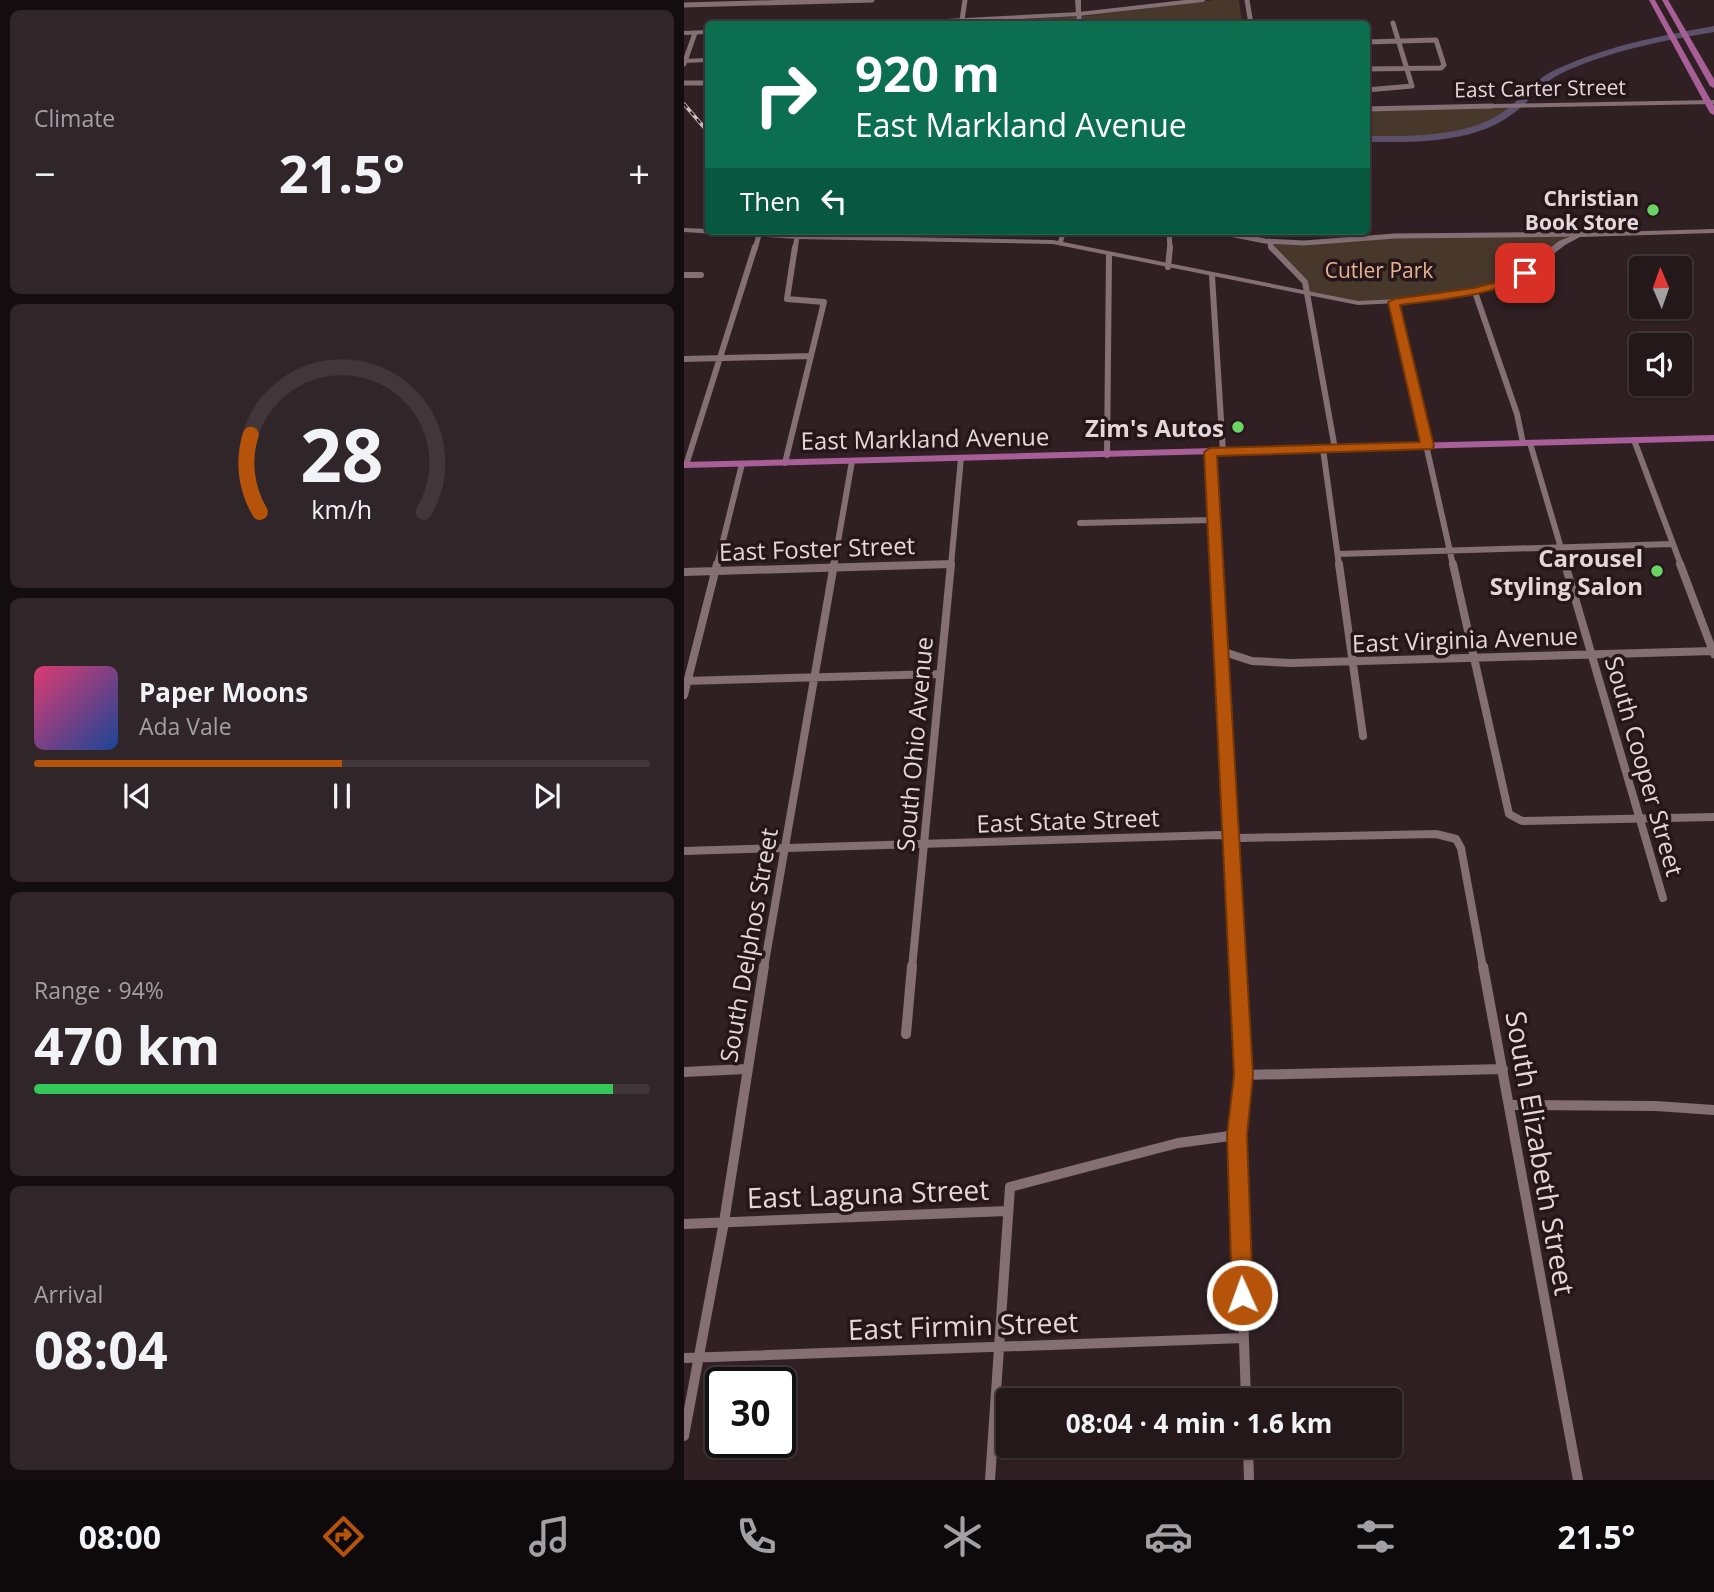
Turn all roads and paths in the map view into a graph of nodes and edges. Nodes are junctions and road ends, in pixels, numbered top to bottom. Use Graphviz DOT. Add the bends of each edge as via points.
graph roads {
  1 [pos="872,0"];
  2 [pos="965,0"];
  3 [pos="1078,0"];
  4 [pos="1203,0"];
  5 [pos="1247,0"];
  6 [pos="1652,0"];
  7 [pos="1665,0"];
  8 [pos="684,5"];
  9 [pos="1079,14"];
  10 [pos="962,20"];
  11 [pos="944,21"];
  12 [pos="1078,21"];
  13 [pos="1250,21"];
  14 [pos="1393,23"];
  15 [pos="705,32"];
  16 [pos="684,33"];
  17 [pos="695,33"];
  18 [pos="1370,41"];
  19 [pos="1400,41"];
  20 [pos="705,60"];
  21 [pos="684,62"];
  22 [pos="1408,68"];
  23 [pos="1370,69"];
  24 [pos="684,83"];
  25 [pos="705,83"];
  26 [pos="1714,86"];
  27 [pos="1370,90"];
  28 [pos="1711,102"];
  29 [pos="1492,106"];
  30 [pos="1370,108"];
  31 [pos="1714,113"];
  32 [pos="684,230"];
  33 [pos="705,231"];
  34 [pos="1714,231"];
  35 [pos="1586,234"];
  36 [pos="759,235"];
  37 [pos="880,235"];
  38 [pos="1063,235"];
  39 [pos="1169,235"];
  40 [pos="1234,235"];
  41 [pos="797,237"];
  42 [pos="1269,241"];
  43 [pos="1060,243"];
  44 [pos="1109,256"];
  45 [pos="1168,267"];
  46 [pos="684,275"];
  47 [pos="700,275"];
  48 [pos="1212,276"];
  49 [pos="1475,292"];
  50 [pos="1308,295"];
  51 [pos="1394,302"];
  52 [pos="811,356"];
  53 [pos="719,358"];
  54 [pos="684,359"];
  55 [pos="1714,439"];
  56 [pos="1634,440"];
  57 [pos="1526,443"];
  58 [pos="1428,446"];
  59 [pos="1329,449"];
  60 [pos="1210,452"];
  61 [pos="1223,452"];
  62 [pos="1107,455"];
  63 [pos="961,458"];
  64 [pos="852,461"];
  65 [pos="785,463"];
  66 [pos="742,464"];
  67 [pos="685,465"];
  68 [pos="1213,520"];
  69 [pos="1080,523"];
  70 [pos="1672,544"];
  71 [pos="1560,547"];
  72 [pos="1449,551"];
  73 [pos="1338,554"];
  74 [pos="951,564"];
  75 [pos="834,567"];
  76 [pos="716,570"];
  77 [pos="684,572"];
  78 [pos="1221,651"];
  79 [pos="1713,652"];
  80 [pos="1592,654"];
  81 [pos="1473,658"];
  82 [pos="1353,662"];
  83 [pos="940,674"];
  84 [pos="814,678"];
  85 [pos="686,681"];
  86 [pos="684,695"];
  87 [pos="1363,736"];
  88 [pos="1714,817"];
  89 [pos="1641,819"];
  90 [pos="1231,836"];
  91 [pos="1453,838"];
  92 [pos="924,843"];
  93 [pos="784,847"];
  94 [pos="684,851"];
  95 [pos="1663,898"];
  96 [pos="906,1034"];
  97 [pos="746,1069"];
  98 [pos="1503,1069"];
  99 [pos="684,1072"];
  100 [pos="1243,1075"];
  101 [pos="1510,1105"];
  102 [pos="1714,1110"];
  103 [pos="1237,1135"];
  104 [pos="1007,1211"];
  105 [pos="724,1222"];
  106 [pos="684,1224"];
  107 [pos="1244,1338"];
  108 [pos="1000,1346"];
  109 [pos="684,1358"];
  110 [pos="700,1358"];
  111 [pos="1246,1388"];
  112 [pos="684,1436"];
  113 [pos="1248,1458"];
  114 [pos="990,1480"];
  115 [pos="1249,1480"];
  116 [pos="1578,1480"];
  1 -- 8 [label="street"];
  2 -- 10 [label="street"];
  3 -- 9 [label="street"];
  4 -- 9 [label="main road"];
  5 -- 13 [label="street"];
  6 -- 28 [label="main road"];
  7 -- 26 [label="main road"];
  9 -- 10 [label="main road"];
  9 -- 12 [label="street"];
  10 -- 11 [label="main road"];
  14 -- 19 [label="street"];
  15 -- 17 [label="main road"];
  16 -- 17 [label="main road"];
  17 -- 21 [label="street"];
  18 -- 19 [label="street"];
  19 -- 22 [label="street"];
  19 -- 22 [label="street" via="1436,40 1444,61 1441,68"];
  20 -- 21 [label="street"];
  22 -- 23 [label="street"];
  22 -- 27 [label="street" via="1410,88"];
  24 -- 25 [label="street"];
  28 -- 29 [label="street, East Carter Street"];
  28 -- 31 [label="main road"];
  29 -- 30 [label="street, East Carter Street"];
  32 -- 33 [label="street"];
  34 -- 35 [label="street"];
  35 -- 42 [label="street"];
  35 -- 49 [label="street" via="1567,240 1516,279"];
  36 -- 41 [label="street"];
  36 -- 53 [label="street"];
  37 -- 41 [label="street"];
  37 -- 43 [label="street"];
  38 -- 43 [label="street"];
  39 -- 45 [label="street"];
  40 -- 42 [label="street"];
  41 -- 52 [label="street" via="787,299 823,300"];
  42 -- 50 [label="street" via="1271,249 1305,282"];
  43 -- 44 [label="street"];
  44 -- 45 [label="street"];
  44 -- 62 [label="street"];
  45 -- 48 [label="street"];
  46 -- 47 [label="street"];
  48 -- 50 [label="street"];
  48 -- 61 [label="street"];
  49 -- 51 [label="street"];
  49 -- 57 [label="street, South Cooper Street"];
  50 -- 51 [label="street"];
  50 -- 59 [label="street"];
  51 -- 58 [label="street"];
  52 -- 53 [label="street"];
  52 -- 65 [label="street"];
  53 -- 54 [label="street"];
  53 -- 67 [label="street"];
  55 -- 56 [label="main road, East Markland Avenue"];
  56 -- 57 [label="main road, East Markland Avenue"];
  56 -- 70 [label="street"];
  57 -- 58 [label="main road, East Markland Avenue"];
  57 -- 71 [label="street, South Cooper Street"];
  58 -- 59 [label="main road, East Markland Avenue"];
  58 -- 72 [label="street"];
  59 -- 61 [label="main road, East Markland Avenue"];
  59 -- 73 [label="street"];
  60 -- 61 [label="main road, East Markland Avenue"];
  60 -- 62 [label="main road, East Markland Avenue"];
  60 -- 68 [label="street"];
  62 -- 63 [label="main road, East Markland Avenue"];
  63 -- 64 [label="main road, East Markland Avenue"];
  63 -- 74 [label="street, South Ohio Avenue"];
  64 -- 65 [label="main road, East Markland Avenue"];
  64 -- 75 [label="street, South Delphos Street"];
  65 -- 66 [label="main road, East Markland Avenue"];
  66 -- 67 [label="main road, East Markland Avenue"];
  66 -- 76 [label="street"];
  68 -- 69 [label="street"];
  68 -- 78 [label="street"];
  70 -- 71 [label="street"];
  70 -- 79 [label="street"];
  71 -- 72 [label="street"];
  71 -- 80 [label="street, South Cooper Street"];
  72 -- 73 [label="street"];
  72 -- 81 [label="street"];
  73 -- 82 [label="street"];
  74 -- 75 [label="street, East Foster Street"];
  74 -- 83 [label="street, South Ohio Avenue"];
  75 -- 76 [label="street, East Foster Street"];
  75 -- 84 [label="street, South Delphos Street"];
  76 -- 77 [label="street, East Foster Street"];
  76 -- 85 [label="street"];
  78 -- 82 [label="street, East Virginia Avenue" via="1268,663"];
  78 -- 90 [label="street"];
  79 -- 80 [label="street, East Virginia Avenue"];
  80 -- 81 [label="street, East Virginia Avenue"];
  80 -- 89 [label="street, South Cooper Street"];
  81 -- 82 [label="street, East Virginia Avenue"];
  81 -- 89 [label="street" via="1506,810 1514,818"];
  82 -- 87 [label="street"];
  83 -- 84 [label="street"];
  83 -- 92 [label="street, South Ohio Avenue"];
  84 -- 85 [label="street"];
  84 -- 93 [label="street, South Delphos Street"];
  85 -- 86 [label="street"];
  88 -- 89 [label="street"];
  89 -- 95 [label="street, South Cooper Street"];
  90 -- 91 [label="street, East State Street" via="1436,834"];
  90 -- 92 [label="street, East State Street"];
  90 -- 100 [label="street"];
  91 -- 98 [label="street, South Elizabeth Street" via="1461,848"];
  92 -- 93 [label="street, East State Street"];
  92 -- 96 [label="street, South Ohio Avenue"];
  93 -- 94 [label="street, East State Street"];
  93 -- 97 [label="street, South Delphos Street"];
  97 -- 99 [label="street"];
  97 -- 105 [label="street, South Delphos Street"];
  98 -- 100 [label="street"];
  98 -- 101 [label="street, South Elizabeth Street"];
  100 -- 103 [label="street"];
  101 -- 102 [label="street"];
  101 -- 116 [label="street, South Elizabeth Street"];
  103 -- 104 [label="street, East Laguna Street" via="1186,1141 1024,1182 1010,1187"];
  103 -- 107 [label="street"];
  104 -- 105 [label="street, East Laguna Street"];
  104 -- 108 [label="street"];
  105 -- 106 [label="street, East Laguna Street"];
  105 -- 110 [label="street, South Delphos Street"];
  107 -- 108 [label="street, East Firmin Street"];
  107 -- 111 [label="street"];
  108 -- 110 [label="street, East Firmin Street"];
  108 -- 114 [label="street"];
  109 -- 110 [label="street, East Firmin Street"];
  110 -- 112 [label="street, South Delphos Street"];
  113 -- 115 [label="street"];
}
